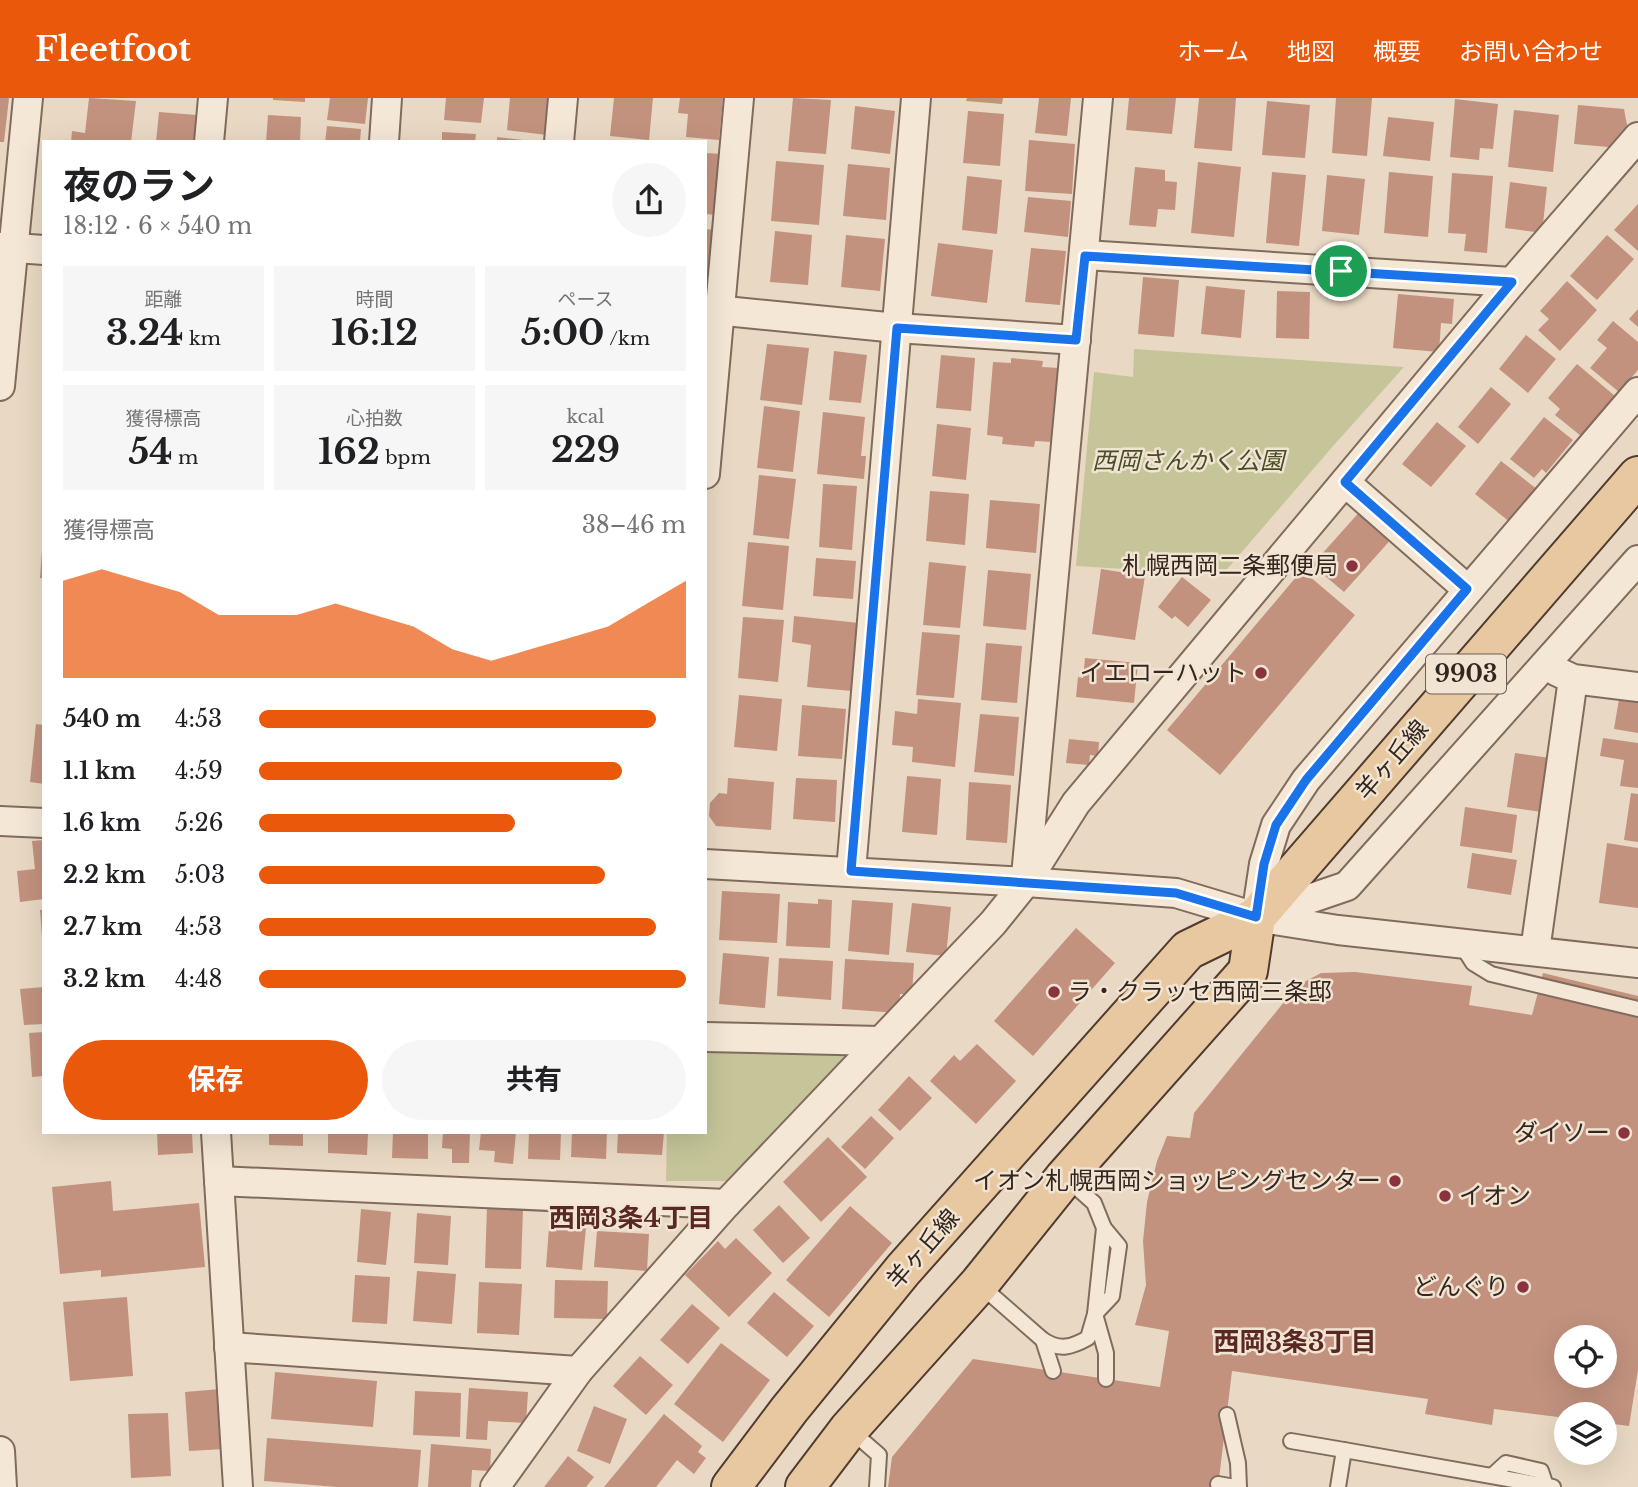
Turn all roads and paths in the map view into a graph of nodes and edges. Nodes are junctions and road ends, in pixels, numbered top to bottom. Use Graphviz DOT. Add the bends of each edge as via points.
graph roads {
  1 [pos="28,98"];
  2 [pos="213,98"];
  3 [pos="387,98"];
  4 [pos="563,98"];
  5 [pos="739,98"];
  6 [pos="916,98"];
  7 [pos="1098,98"];
  8 [pos="1638,137"];
  9 [pos="209,140"];
  10 [pos="384,140"];
  11 [pos="559,140"];
  12 [pos="7,248"];
  13 [pos="42,250"];
  14 [pos="1085,256"];
  15 [pos="1512,282"];
  16 [pos="713,309"];
  17 [pos="897,328"];
  18 [pos="1076,340"];
  19 [pos="0,386"];
  20 [pos="1638,392"];
  21 [pos="707,433"];
  22 [pos="1638,476"];
  23 [pos="1345,482"];
  24 [pos="1638,560"];
  25 [pos="1467,589"];
  26 [pos="1545,665"];
  27 [pos="1573,679"];
  28 [pos="1638,687"];
  29 [pos="0,821"];
  30 [pos="42,823"];
  31 [pos="707,864"];
  32 [pos="851,871"];
  33 [pos="1026,882"];
  34 [pos="1256,917"];
  35 [pos="1460,942"];
  36 [pos="1535,951"];
  37 [pos="1638,963"];
  38 [pos="1638,1009"];
  39 [pos="707,1037"];
  40 [pos="880,1041"];
  41 [pos="216,1134"];
  42 [pos="1065,1177"];
  43 [pos="219,1181"];
  44 [pos="726,1205"];
  45 [pos="979,1284"];
  46 [pos="1095,1314"];
  47 [pos="1043,1340"];
  48 [pos="229,1347"];
  49 [pos="578,1371"];
  50 [pos="1053,1371"];
  51 [pos="1106,1379"];
  52 [pos="1227,1415"];
  53 [pos="849,1429"];
  54 [pos="1291,1441"];
  55 [pos="1344,1450"];
  56 [pos="0,1451"];
  57 [pos="1218,1484"];
  58 [pos="877,1486"];
  59 [pos="1550,1486"];
  60 [pos="2,1487"];
  61 [pos="238,1487"];
  62 [pos="495,1487"];
  63 [pos="731,1487"];
  64 [pos="805,1487"];
  65 [pos="1237,1487"];
  66 [pos="1338,1487"];
  1 -- 12 [label="street"];
  2 -- 9 [label="street"];
  3 -- 10 [label="street"];
  4 -- 11 [label="street"];
  5 -- 16 [label="street"];
  6 -- 17 [label="street"];
  7 -- 14 [label="street"];
  8 -- 15 [label="street"];
  12 -- 13 [label="street"];
  12 -- 19 [label="street"];
  14 -- 15 [label="street"];
  14 -- 18 [label="street"];
  15 -- 23 [label="street"];
  16 -- 17 [label="street"];
  16 -- 21 [label="street"];
  17 -- 18 [label="street"];
  17 -- 32 [label="street"];
  18 -- 33 [label="street"];
  20 -- 25 [label="street"];
  22 -- 34 [label="main road, 羊ヶ丘線 / 9903"];
  23 -- 25 [label="street"];
  23 -- 33 [label="street" via="1076,803"];
  24 -- 26 [label="street"];
  25 -- 34 [label="street" via="1306,780 1276,825"];
  26 -- 27 [label="street"];
  26 -- 34 [label="street" via="1347,886"];
  27 -- 28 [label="street"];
  27 -- 36 [label="street"];
  29 -- 30 [label="street"];
  31 -- 32 [label="street"];
  32 -- 33 [label="street"];
  33 -- 34 [label="street" via="1176,893"];
  33 -- 40 [label="street"];
  34 -- 35 [label="street"];
  34 -- 42 [label="main road" via="1248,971"];
  34 -- 63 [label="main road, 羊ヶ丘線 / 9903" via="1188,950 903,1270"];
  35 -- 36 [label="street"];
  35 -- 38 [label="lane" via="1473,963 1491,974"];
  36 -- 37 [label="street"];
  39 -- 40 [label="street"];
  40 -- 44 [label="street"];
  41 -- 43 [label="street"];
  42 -- 45 [label="main road"];
  42 -- 46 [label="lane" via="1094,1203 1104,1228"];
  43 -- 44 [label="street"];
  43 -- 48 [label="street"];
  44 -- 49 [label="street"];
  45 -- 47 [label="lane"];
  45 -- 53 [label="main road"];
  46 -- 47 [label="lane" via="1088,1338 1071,1348 1053,1347"];
  46 -- 51 [label="lane" via="1106,1353"];
  47 -- 50 [label="lane"];
  48 -- 49 [label="street"];
  48 -- 61 [label="street"];
  49 -- 62 [label="street"];
  52 -- 65 [label="lane" via="1238,1464"];
  53 -- 58 [label="lane" via="879,1455"];
  53 -- 64 [label="main road"];
  54 -- 55 [label="lane"];
  55 -- 59 [label="lane"];
  55 -- 66 [label="lane"];
  56 -- 60 [label="street"];
  57 -- 65 [label="lane"];
}
